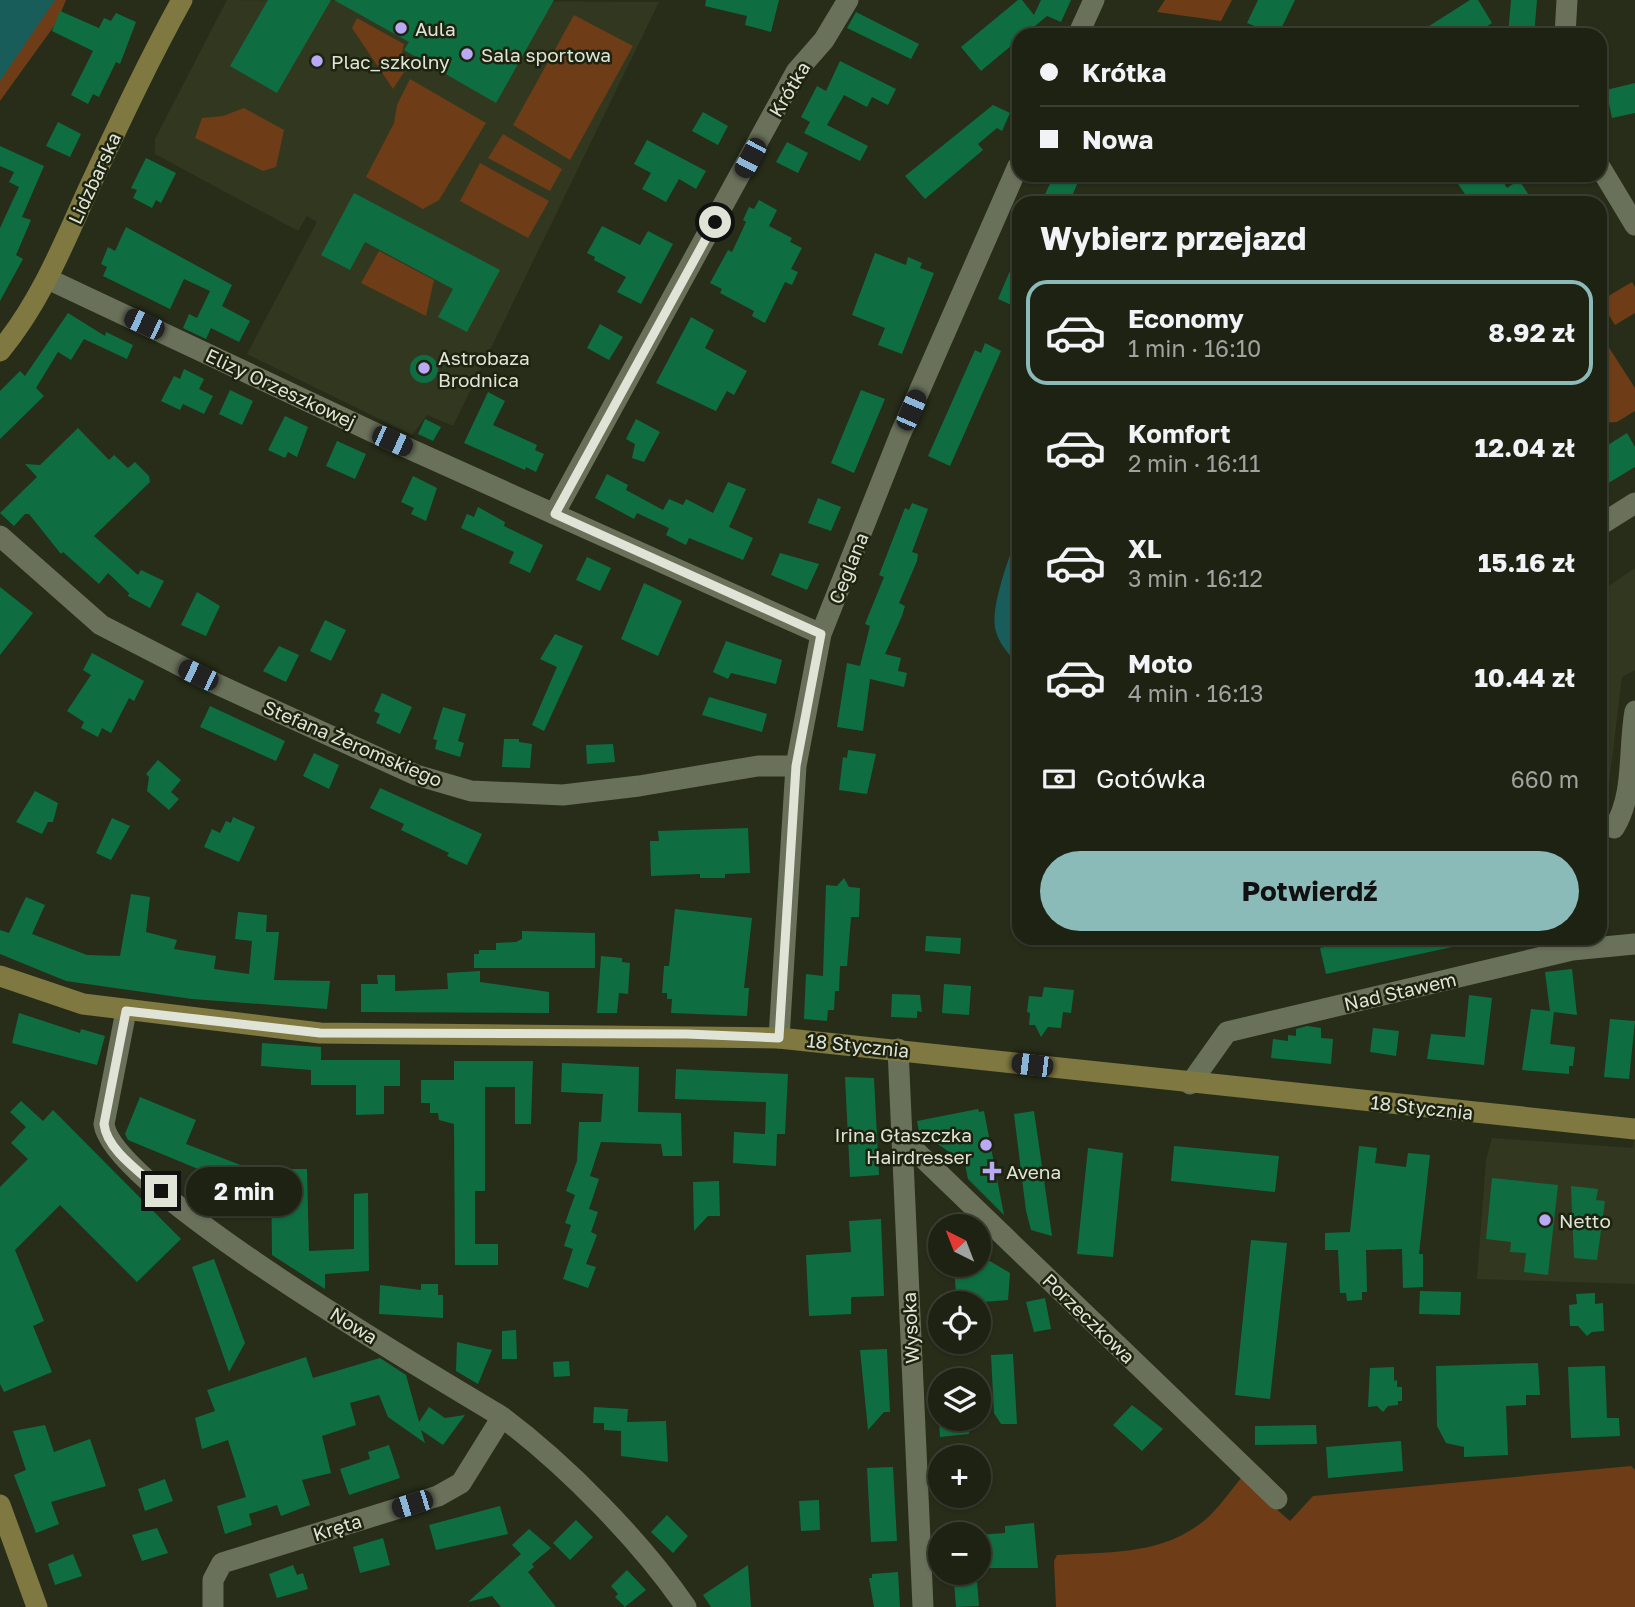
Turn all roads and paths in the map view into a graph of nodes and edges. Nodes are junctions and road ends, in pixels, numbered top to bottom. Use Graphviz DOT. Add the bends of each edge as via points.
graph roads {
  1 [pos="181,0"];
  2 [pos="848,0"];
  3 [pos="1094,0"];
  4 [pos="1567,0"];
  5 [pos="1081,28"];
  6 [pos="1565,28"];
  7 [pos="1607,179"];
  8 [pos="1012,180"];
  9 [pos="1635,225"];
  10 [pos="48,279"];
  11 [pos="0,351"];
  12 [pos="1635,503"];
  13 [pos="555,514"];
  14 [pos="1607,521"];
  15 [pos="0,536"];
  16 [pos="821,634"];
  17 [pos="1635,711"];
  18 [pos="796,766"];
  19 [pos="1614,828"];
  20 [pos="1635,944"];
  21 [pos="0,976"];
  22 [pos="126,1011"];
  23 [pos="779,1038"];
  24 [pos="898,1049"];
  25 [pos="1190,1084"];
  26 [pos="1635,1129"];
  27 [pos="901,1137"];
  28 [pos="502,1417"];
  29 [pos="1277,1499"];
  30 [pos="0,1505"];
  31 [pos="37,1607"];
  32 [pos="213,1607"];
  33 [pos="686,1607"];
  34 [pos="923,1607"];
  1 -- 10 [label="street, Lidzbarska"];
  2 -- 13 [label="street, Krótka" via="824,40 796,72"];
  3 -- 5 [label="street"];
  4 -- 6 [label="street"];
  7 -- 9 [label="street"];
  8 -- 16 [label="street, Ceglana" via="900,435"];
  10 -- 11 [label="street, Lidzbarska" via="19,329"];
  10 -- 13 [label="street, Elizy Orzeszkowej"];
  12 -- 14 [label="street"];
  13 -- 16 [label="street, Elizy Orzeszkowej"];
  15 -- 18 [label="street, Stefana Żeromskiego" via="101,625 208,680 416,775 460,788 563,795 758,766"];
  16 -- 18 [label="street, Ceglana"];
  17 -- 19 [label="street" via="1630,795 1625,816"];
  18 -- 23 [label="street, Ceglana"];
  20 -- 25 [label="street, Nad Stawem" via="1572,950 1227,1032"];
  21 -- 22 [label="street, 18 Stycznia" via="83,1004"];
  22 -- 23 [label="street, 18 Stycznia" via="320,1033"];
  22 -- 28 [label="street, Nowa" via="104,1124 118,1150 180,1209 255,1263"];
  23 -- 24 [label="street, 18 Stycznia"];
  24 -- 25 [label="street, 18 Stycznia"];
  24 -- 27 [label="street, Wysoka"];
  25 -- 26 [label="street, 18 Stycznia"];
  27 -- 29 [label="street, Porzeczkowa"];
  27 -- 34 [label="street, Wysoka"];
  28 -- 32 [label="street, Kręta" via="461,1483 438,1496 222,1563 213,1580"];
  28 -- 33 [label="street, Nowa" via="540,1446 630,1539"];
  30 -- 31 [label="street"];
}
